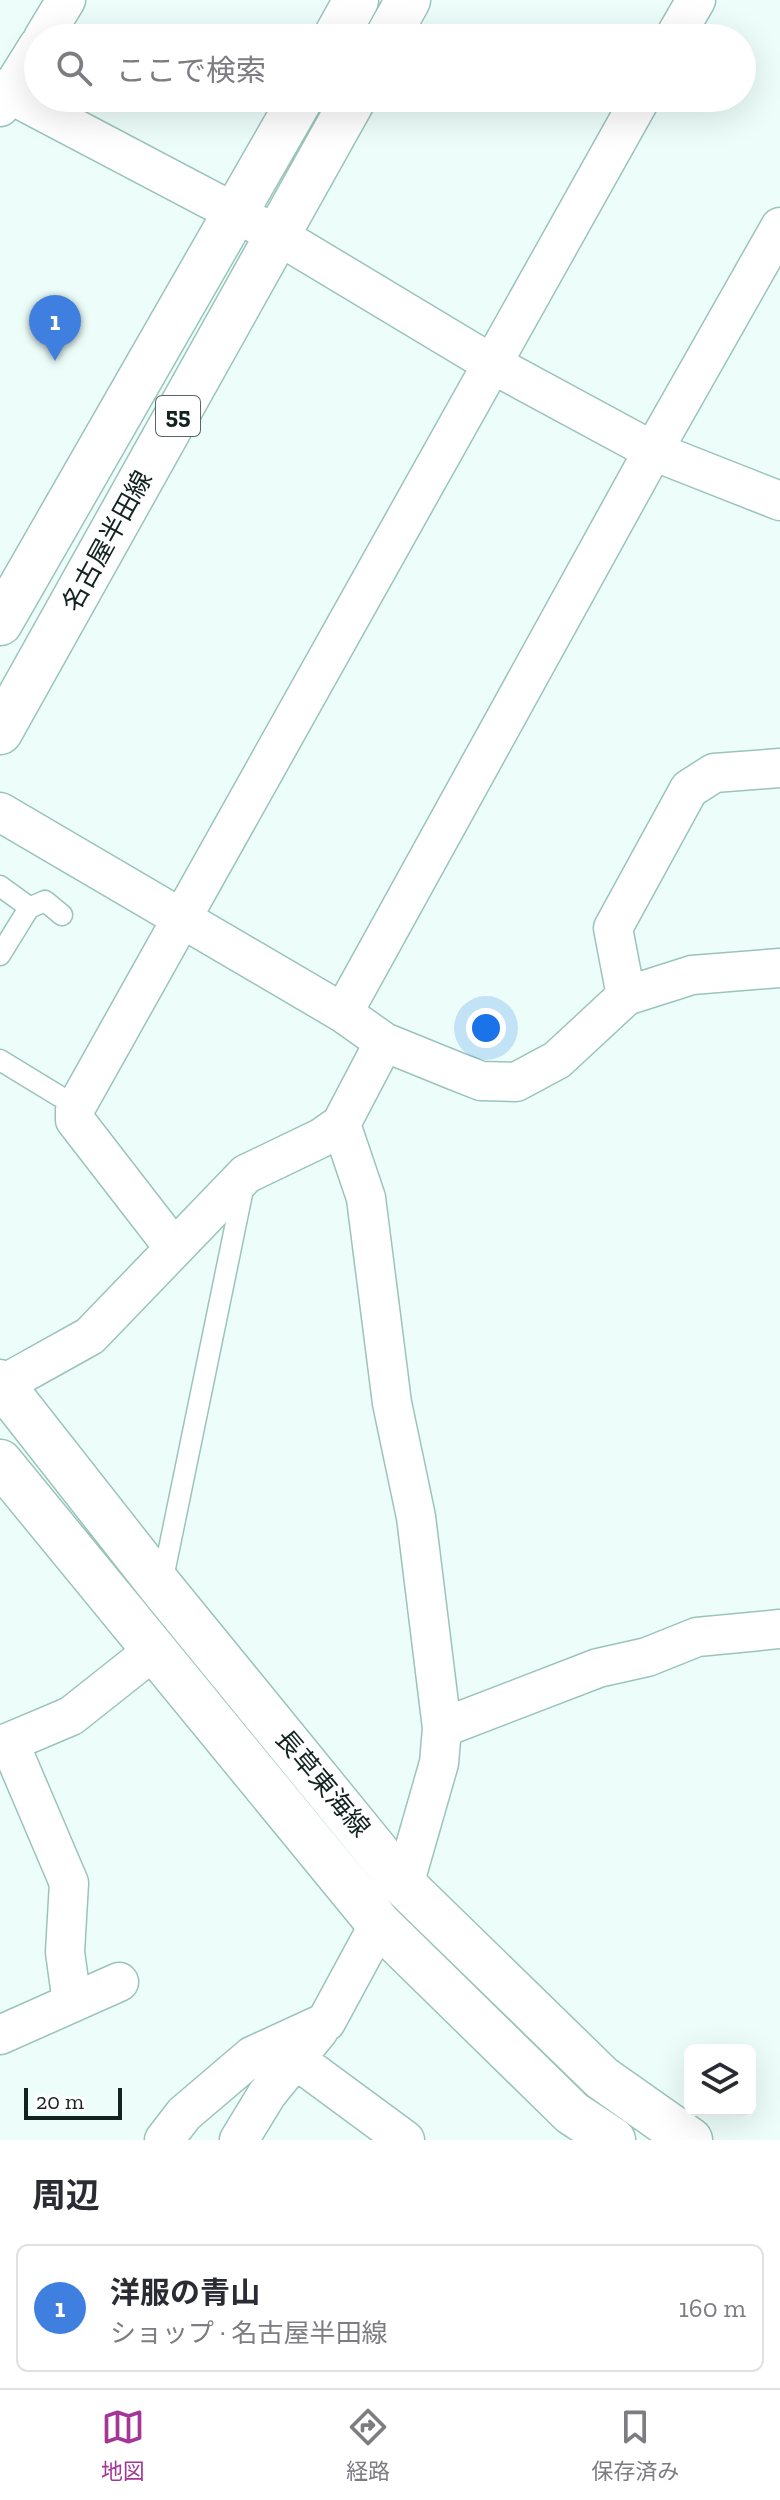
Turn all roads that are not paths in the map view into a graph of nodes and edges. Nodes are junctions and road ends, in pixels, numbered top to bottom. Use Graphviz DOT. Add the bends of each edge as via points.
graph roads {
  1 [pos="66,0"];
  2 [pos="356,0"];
  3 [pos="408,0"];
  4 [pos="696,0"];
  5 [pos="51,24"];
  6 [pos="343,24"];
  7 [pos="395,24"];
  8 [pos="682,24"];
  9 [pos="24,66"];
  10 [pos="3,96"];
  11 [pos="24,107"];
  12 [pos="34,112"];
  13 [pos="293,112"];
  14 [pos="346,112"];
  15 [pos="633,112"];
  16 [pos="236,215"];
  17 [pos="780,227"];
  18 [pos="279,236"];
  19 [pos="492,364"];
  20 [pos="653,451"];
  21 [pos="780,501"];
  22 [pos="0,623"];
  23 [pos="0,732"];
  24 [pos="780,768"];
  25 [pos="0,812"];
  26 [pos="0,886"];
  27 [pos="29,907"];
  28 [pos="62,915"];
  29 [pos="181,919"];
  30 [pos="0,955"];
  31 [pos="780,968"];
  32 [pos="626,996"];
  33 [pos="343,1013"];
  34 [pos="384,1042"];
  35 [pos="0,1060"];
  36 [pos="59,1096"];
  37 [pos="341,1124"];
  38 [pos="246,1174"];
  39 [pos="174,1248"];
  40 [pos="1,1384"];
  41 [pos="0,1462"];
  42 [pos="161,1587"];
  43 [pos="780,1629"];
  44 [pos="153,1651"];
  45 [pos="442,1728"];
  46 [pos="5,1744"];
  47 [pos="404,1885"];
  48 [pos="379,1924"];
  49 [pos="119,1982"];
  50 [pos="72,2003"];
  51 [pos="326,2022"];
  52 [pos="0,2035"];
  53 [pos="295,2059"];
  54 [pos="402,2139"];
  55 [pos="164,2140"];
  56 [pos="239,2140"];
  57 [pos="613,2140"];
  58 [pos="690,2140"];
  1 -- 5 [label="street"];
  2 -- 6 [label="main road"];
  3 -- 7 [label="main road"];
  4 -- 8 [label="street"];
  9 -- 10 [label="street"];
  10 -- 11 [label="street"];
  12 -- 16 [label="street"];
  13 -- 16 [label="main road, 名古屋半田線 / 55"];
  14 -- 18 [label="main road, 名古屋半田線 / 55"];
  15 -- 19 [label="street"];
  16 -- 18 [label="street"];
  16 -- 22 [label="main road, 名古屋半田線 / 55"];
  17 -- 20 [label="street"];
  18 -- 19 [label="street"];
  18 -- 23 [label="main road, 名古屋半田線 / 55"];
  19 -- 20 [label="street"];
  19 -- 29 [label="street"];
  20 -- 21 [label="street"];
  20 -- 33 [label="street"];
  24 -- 32 [label="street" via="714,773 689,789 613,928"];
  25 -- 29 [label="street"];
  26 -- 27 [label="lane"];
  28 -- 30 [label="lane" via="45,901 29,908"];
  29 -- 33 [label="street"];
  29 -- 39 [label="street" via="75,1109 75,1120"];
  31 -- 32 [label="street" via="692,975"];
  32 -- 34 [label="street" via="557,1060 516,1082 481,1081"];
  33 -- 34 [label="street"];
  34 -- 37 [label="street"];
  35 -- 36 [label="lane"];
  37 -- 38 [label="street"];
  37 -- 45 [label="street" via="366,1198 392,1403 416,1517"];
  38 -- 39 [label="street"];
  38 -- 42 [label="lane"];
  39 -- 40 [label="street" via="90,1336"];
  40 -- 42 [label="main road, 長草東海線"];
  41 -- 44 [label="main road, 長草東海線"];
  42 -- 47 [label="main road, 長草東海線"];
  43 -- 45 [label="street" via="697,1637 647,1657 598,1668"];
  44 -- 46 [label="street" via="71,1716"];
  44 -- 48 [label="main road, 長草東海線"];
  45 -- 47 [label="street" via="439,1763"];
  46 -- 50 [label="street" via="69,1883 65,1952"];
  47 -- 58 [label="main road, 長草東海線" via="602,2078"];
  48 -- 51 [label="street"];
  48 -- 57 [label="main road, 長草東海線" via="572,2113"];
  49 -- 50 [label="street"];
  50 -- 52 [label="street"];
  51 -- 53 [label="street"];
  51 -- 55 [label="street" via="252,2056 184,2114"];
  53 -- 54 [label="street"];
  53 -- 56 [label="street"];
}
